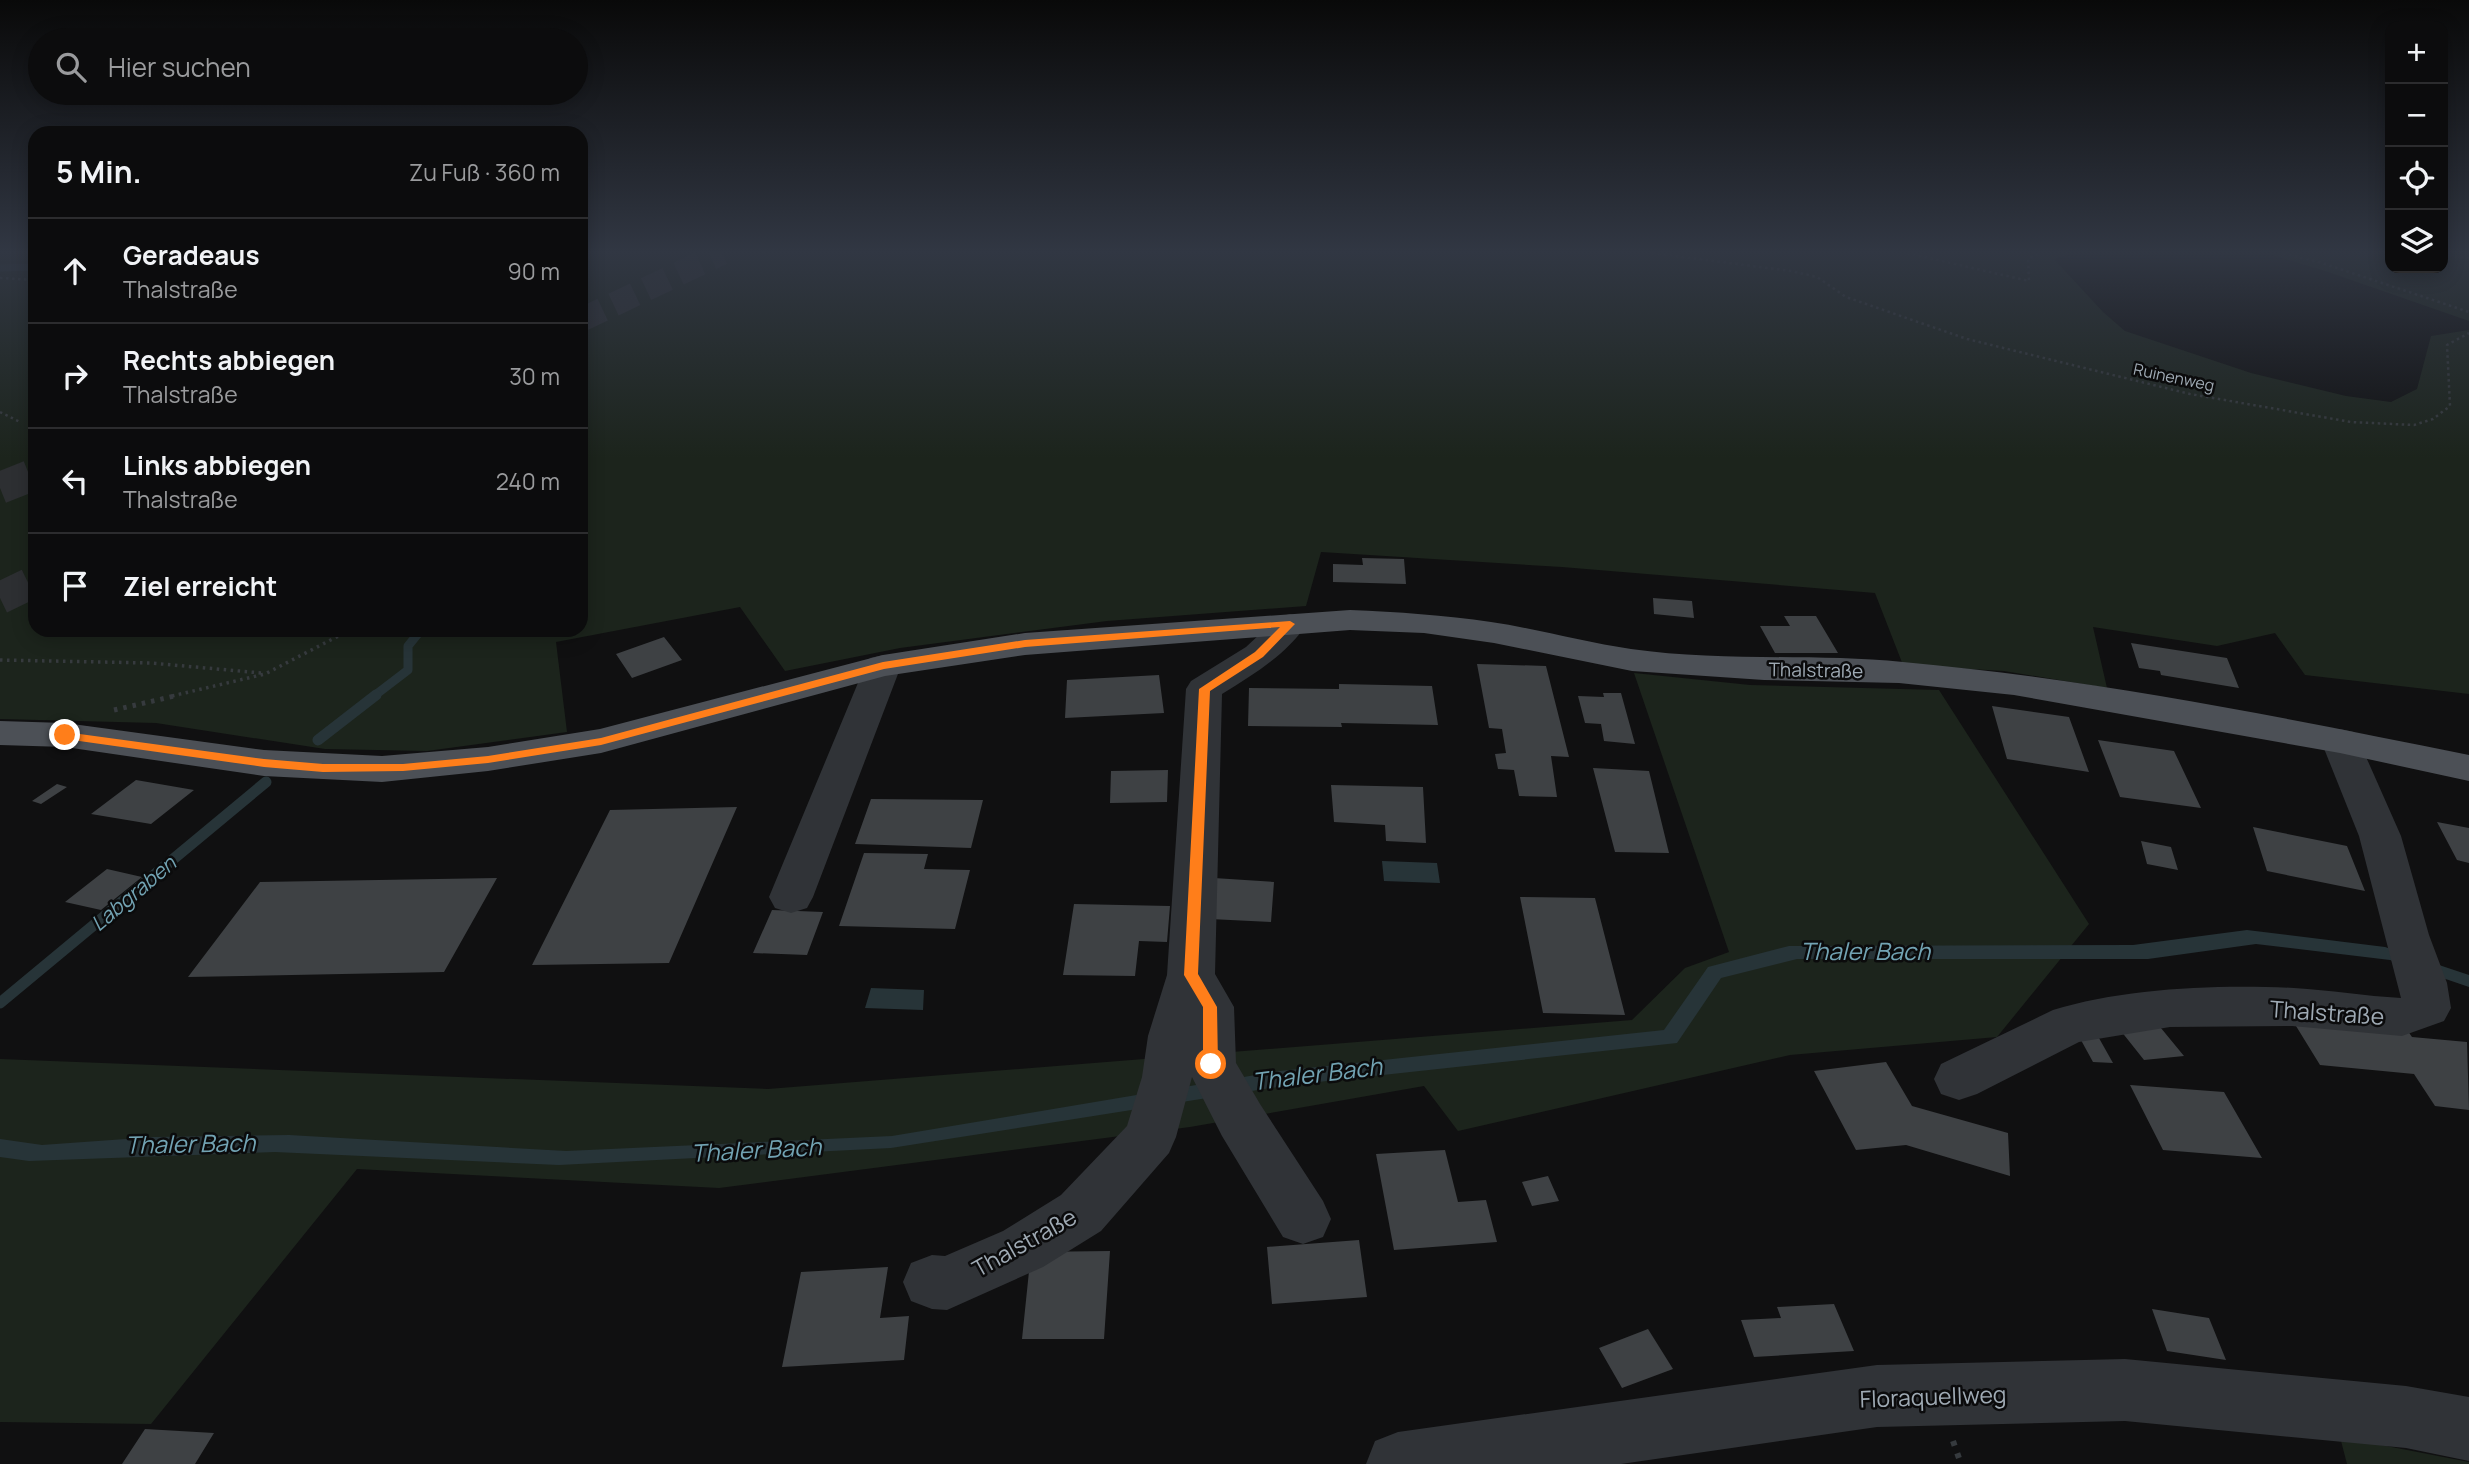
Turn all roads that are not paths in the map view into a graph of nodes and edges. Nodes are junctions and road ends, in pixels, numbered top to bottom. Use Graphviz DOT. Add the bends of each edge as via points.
graph roads {
  1 [pos="1290,624"];
  2 [pos="883,666"];
  3 [pos="0,733"];
  4 [pos="2340,741"];
  5 [pos="2469,768"];
  6 [pos="791,897"];
  7 [pos="1183,1067"];
  8 [pos="1959,1079"];
  9 [pos="1303,1219"];
  10 [pos="932,1282"];
  11 [pos="2469,1429"];
  12 [pos="1398,1464"];
  1 -- 2 [label="main road, Thalstraße" via="1025,643"];
  1 -- 4 [label="main road, Thalstraße" via="1350,620 1424,623 1632,660 1899,672 2014,684"];
  1 -- 7 [label="street, Thalstraße" via="1259,655 1204,689"];
  2 -- 3 [label="main road, Thalstraße" via="601,741 488,759 382,769 264,763 65,735"];
  2 -- 6 [label="street"];
  4 -- 5 [label="main road, Thalstraße"];
  4 -- 8 [label="street, Thalstraße" via="2380,836 2427,1008 2402,1017 2292,1007 2171,1008 2070,1024"];
  7 -- 9 [label="street" via="1241,1120"];
  7 -- 10 [label="street, Thalstraße" via="1150,1136 1081,1213 1023,1249 947,1283"];
  11 -- 12 [label="street, Floraquellweg" via="2406,1417 2125,1390 1877,1396"];
}
